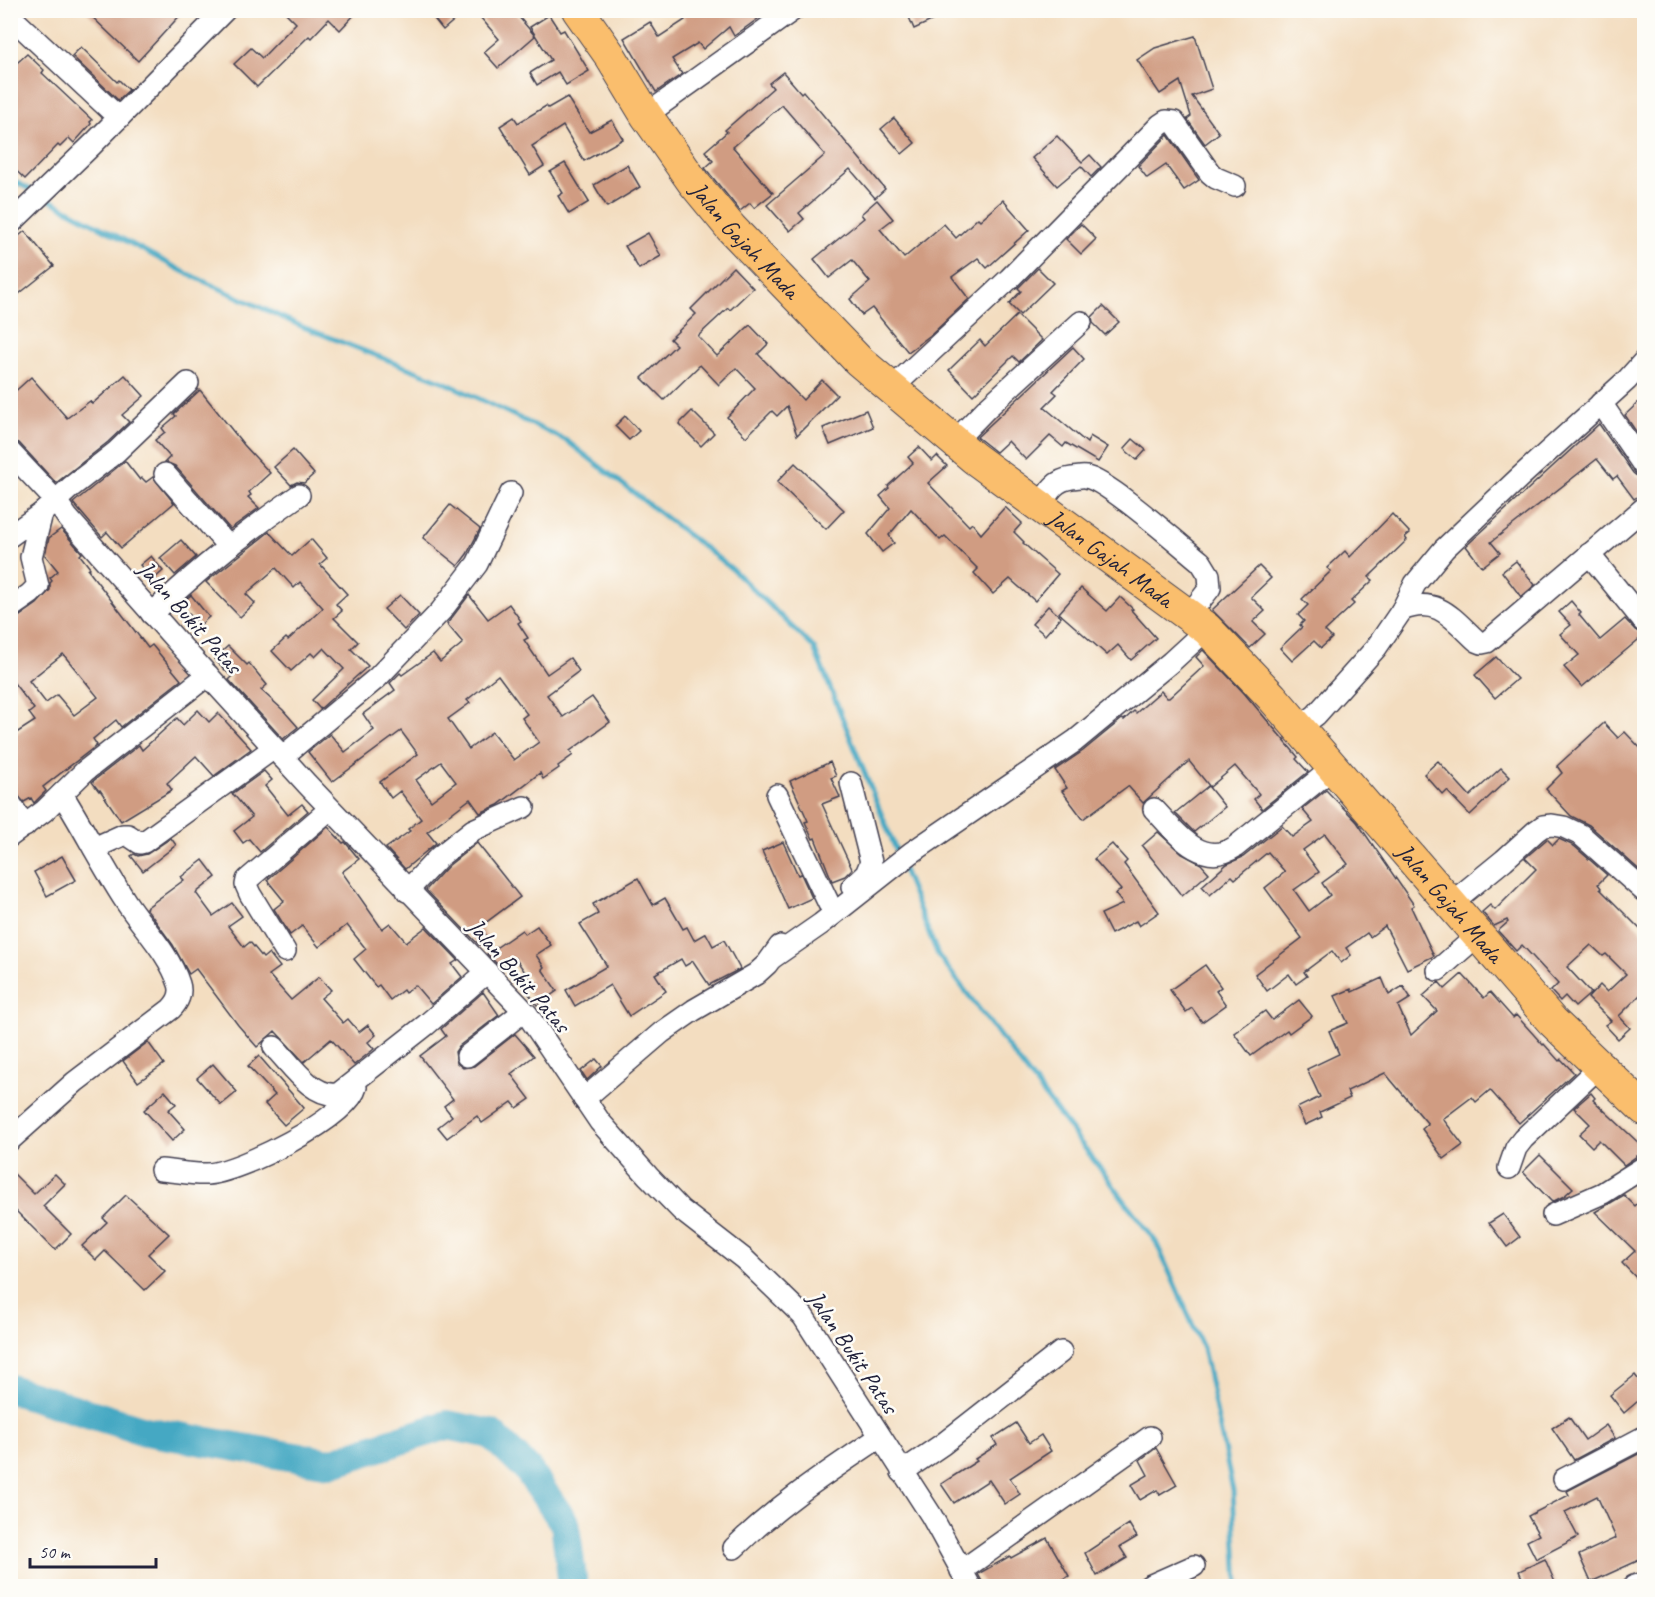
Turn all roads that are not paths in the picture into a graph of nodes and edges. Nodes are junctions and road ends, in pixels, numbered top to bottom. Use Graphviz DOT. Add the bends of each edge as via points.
graph roads {
  1 [pos="225,10"];
  2 [pos="578,10"];
  3 [pos="793,10"];
  4 [pos="10,16"];
  5 [pos="646,115"];
  6 [pos="119,118"];
  7 [pos="1234,186"];
  8 [pos="10,224"];
  9 [pos="1081,322"];
  10 [pos="1644,361"];
  11 [pos="188,383"];
  12 [pos="891,389"];
  13 [pos="1601,403"];
  14 [pos="955,441"];
  15 [pos="10,452"];
  16 [pos="1644,466"];
  17 [pos="165,474"];
  18 [pos="511,493"];
  19 [pos="299,495"];
  20 [pos="49,507"];
  21 [pos="1040,507"];
  22 [pos="1644,508"];
  23 [pos="10,536"];
  24 [pos="228,546"];
  25 [pos="1589,554"];
  26 [pos="10,608"];
  27 [pos="1402,610"];
  28 [pos="152,614"];
  29 [pos="1198,622"];
  30 [pos="1644,622"];
  31 [pos="208,675"];
  32 [pos="1299,728"];
  33 [pos="278,752"];
  34 [pos="1334,768"];
  35 [pos="851,783"];
  36 [pos="62,794"];
  37 [pos="777,795"];
  38 [pos="10,803"];
  39 [pos="524,807"];
  40 [pos="1154,808"];
  41 [pos="330,809"];
  42 [pos="18,831"];
  43 [pos="94,848"];
  44 [pos="407,891"];
  45 [pos="1644,891"];
  46 [pos="829,904"];
  47 [pos="1450,904"];
  48 [pos="1477,936"];
  49 [pos="285,951"];
  50 [pos="772,957"];
  51 [pos="1438,970"];
  52 [pos="487,972"];
  53 [pos="524,1011"];
  54 [pos="274,1047"];
  55 [pos="466,1056"];
  56 [pos="1599,1068"];
  57 [pos="357,1080"];
  58 [pos="584,1099"];
  59 [pos="1644,1109"];
  60 [pos="10,1140"];
  61 [pos="1644,1167"];
  62 [pos="1509,1168"];
  63 [pos="161,1170"];
  64 [pos="1553,1215"];
  65 [pos="1061,1352"];
  66 [pos="880,1437"];
  67 [pos="1150,1437"];
  68 [pos="1644,1437"];
  69 [pos="902,1472"];
  70 [pos="1564,1479"];
  71 [pos="734,1548"];
  72 [pos="1194,1566"];
  73 [pos="966,1579"];
  74 [pos="1644,1582"];
  75 [pos="1149,1587"];
  76 [pos="1634,1587"];
  1 -- 6 [label="street"];
  2 -- 5 [label="highway, Jalan Gajah Mada"];
  3 -- 5 [label="street"];
  4 -- 6 [label="street"];
  5 -- 12 [label="highway, Jalan Gajah Mada" via="731,228"];
  6 -- 8 [label="street"];
  7 -- 12 [label="street" via="1210,173 1174,122 1166,121 1009,279"];
  9 -- 14 [label="street"];
  10 -- 13 [label="street"];
  11 -- 20 [label="street" via="116,452"];
  12 -- 14 [label="highway, Jalan Gajah Mada"];
  13 -- 16 [label="street"];
  13 -- 27 [label="street" via="1444,549 1415,584"];
  14 -- 21 [label="highway, Jalan Gajah Mada"];
  15 -- 20 [label="street, Jalan Bukit Patas"];
  17 -- 24 [label="street"];
  18 -- 33 [label="street" via="477,564 441,611 377,678"];
  19 -- 24 [label="street"];
  20 -- 23 [label="street"];
  20 -- 26 [label="street" via="31,557 38,586"];
  20 -- 28 [label="street, Jalan Bukit Patas" via="67,517"];
  21 -- 29 [label="highway, Jalan Gajah Mada"];
  21 -- 29 [label="street" via="1057,482 1066,479 1086,477 1111,490 1205,568 1210,588"];
  22 -- 25 [label="street"];
  24 -- 28 [label="street"];
  25 -- 27 [label="street" via="1487,642 1477,641 1436,606 1413,605"];
  25 -- 30 [label="street"];
  27 -- 32 [label="street" via="1360,667"];
  28 -- 31 [label="street, Jalan Bukit Patas"];
  29 -- 32 [label="highway, Jalan Gajah Mada" via="1249,671"];
  29 -- 50 [label="street" via="1171,662 1075,741 903,859"];
  31 -- 33 [label="street, Jalan Bukit Patas"];
  31 -- 36 [label="street" via="105,755"];
  32 -- 34 [label="highway, Jalan Gajah Mada"];
  33 -- 41 [label="street, Jalan Bukit Patas"];
  33 -- 43 [label="street" via="144,842 123,835"];
  34 -- 40 [label="street" via="1223,854 1189,846"];
  34 -- 47 [label="highway, Jalan Gajah Mada"];
  35 -- 46 [label="street" via="870,867"];
  36 -- 42 [label="street"];
  36 -- 43 [label="street"];
  37 -- 46 [label="street"];
  38 -- 42 [label="street"];
  39 -- 44 [label="street" via="473,830 438,857"];
  41 -- 44 [label="street, Jalan Bukit Patas"];
  41 -- 49 [label="street" via="246,881"];
  43 -- 60 [label="street" via="127,904 168,961 180,988 177,1001"];
  44 -- 52 [label="street, Jalan Bukit Patas"];
  45 -- 47 [label="street" via="1581,835 1552,825 1536,831"];
  46 -- 50 [label="street" via="788,936"];
  47 -- 48 [label="highway, Jalan Gajah Mada"];
  48 -- 51 [label="street"];
  48 -- 56 [label="highway, Jalan Gajah Mada"];
  50 -- 58 [label="street" via="756,974 661,1033"];
  52 -- 53 [label="street, Jalan Bukit Patas"];
  52 -- 57 [label="street"];
  53 -- 55 [label="street"];
  53 -- 58 [label="street, Jalan Bukit Patas"];
  54 -- 57 [label="street" via="306,1080 326,1094 338,1094"];
  56 -- 59 [label="highway, Jalan Gajah Mada"];
  56 -- 62 [label="street" via="1523,1139"];
  57 -- 63 [label="street" via="355,1091 339,1110 275,1149 208,1174"];
  58 -- 66 [label="street, Jalan Bukit Patas" via="619,1145 681,1210 744,1259 803,1316"];
  61 -- 64 [label="street" via="1603,1193"];
  65 -- 69 [label="street"];
  66 -- 69 [label="street, Jalan Bukit Patas"];
  66 -- 71 [label="street" via="795,1495"];
  67 -- 73 [label="street"];
  68 -- 70 [label="street"];
  69 -- 73 [label="street, Jalan Bukit Patas"];
  72 -- 75 [label="street"];
  74 -- 76 [label="street"];
}
